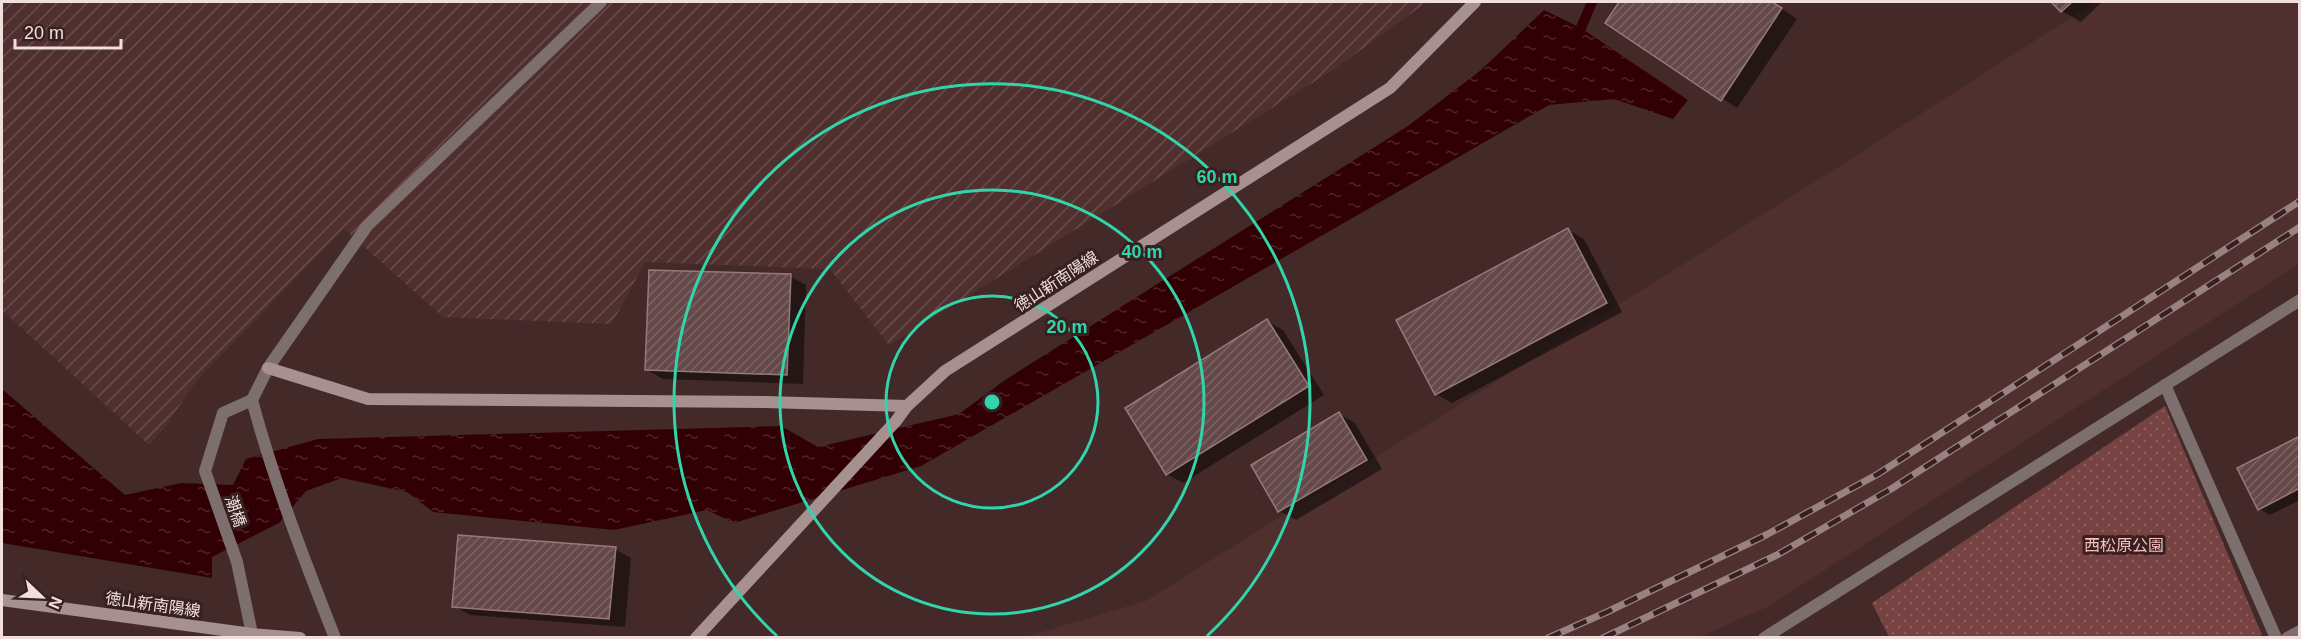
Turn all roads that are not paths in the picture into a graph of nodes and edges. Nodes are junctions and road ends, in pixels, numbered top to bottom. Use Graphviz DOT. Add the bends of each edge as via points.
graph roads {
  1 [pos="601,2"];
  2 [pos="1475,2"];
  3 [pos="2300,300"];
  4 [pos="268,368"];
  5 [pos="2165,386"];
  6 [pos="252,400"];
  7 [pos="907,406"];
  8 [pos="2,600"];
  9 [pos="2300,632"];
  10 [pos="252,634"];
  11 [pos="300,638"];
  12 [pos="335,638"];
  13 [pos="696,638"];
  14 [pos="1764,638"];
  15 [pos="2276,638"];
  16 [pos="2287,638"];
  1 -- 4 [label="street" via="367,226"];
  2 -- 7 [label="main road, 徳山新南陽線" via="1390,88 945,371"];
  3 -- 5 [label="street"];
  4 -- 6 [label="street"];
  4 -- 7 [label="main road" via="368,399"];
  5 -- 14 [label="street"];
  5 -- 15 [label="street"];
  6 -- 10 [label="street, 潮橋" via="223,413 205,471 237,562"];
  6 -- 12 [label="street" via="290,522"];
  7 -- 13 [label="main road, 徳山新南陽線"];
  8 -- 10 [label="main road, 徳山新南陽線"];
  9 -- 16 [label="street"];
  10 -- 11 [label="main road, 徳山新南陽線"];
}
